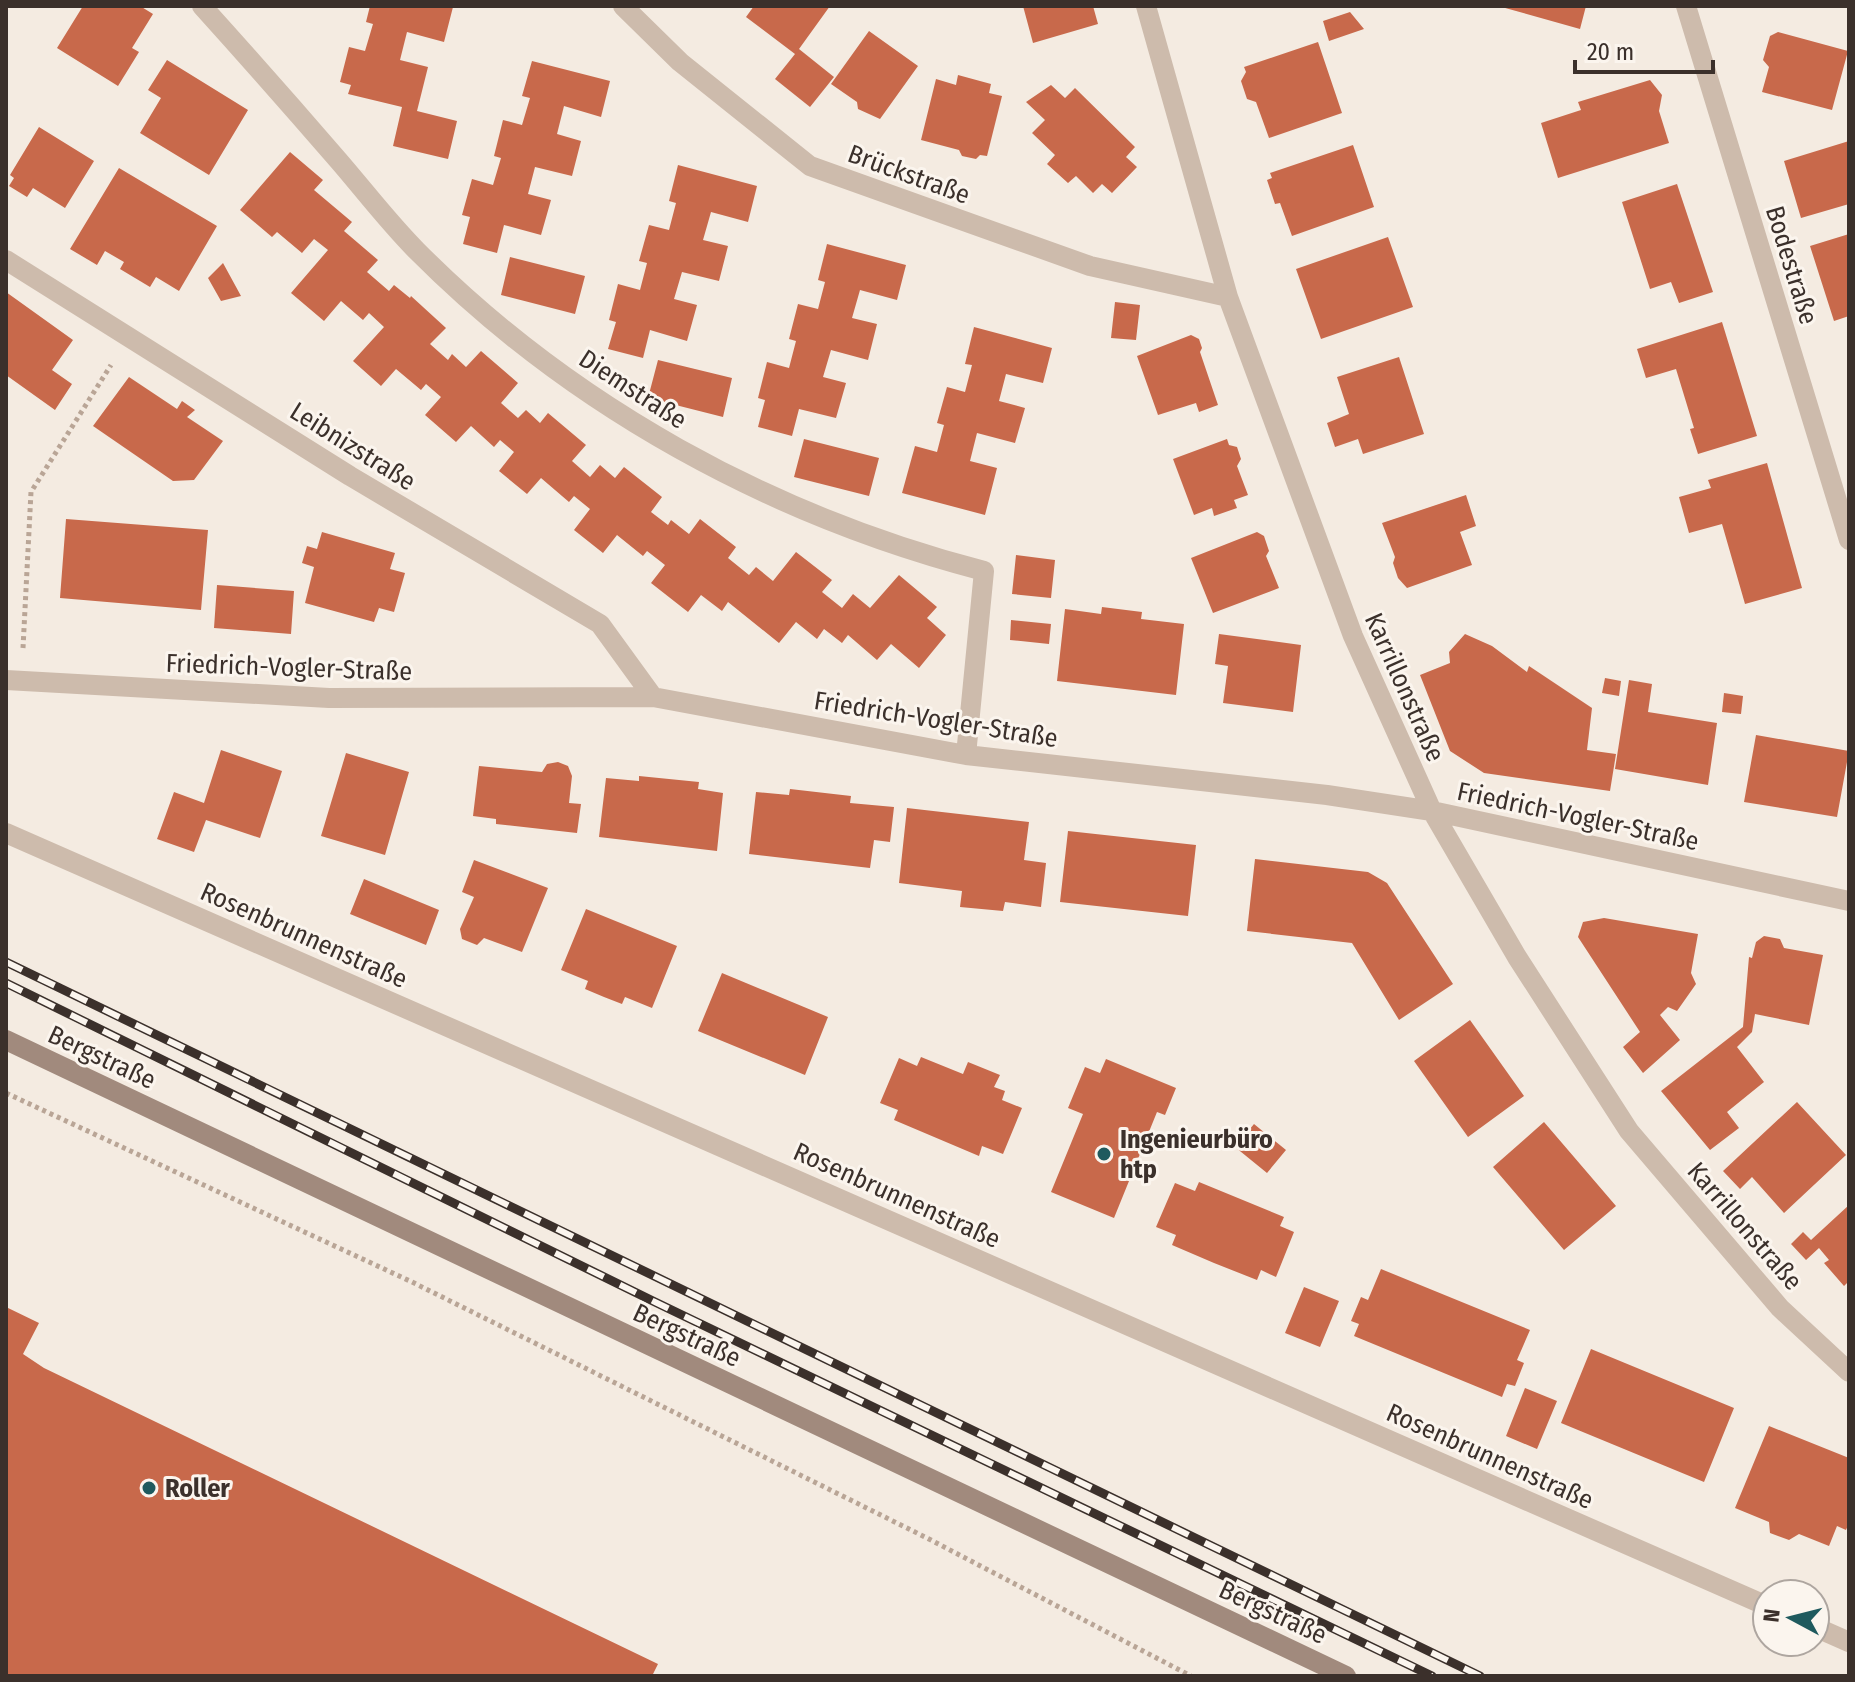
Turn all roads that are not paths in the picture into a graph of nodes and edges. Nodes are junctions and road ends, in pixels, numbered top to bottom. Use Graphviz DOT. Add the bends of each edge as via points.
graph roads {
  1 [pos="202,6"];
  2 [pos="623,6"];
  3 [pos="1146,6"];
  4 [pos="1686,6"];
  5 [pos="6,260"];
  6 [pos="1228,297"];
  7 [pos="1849,540"];
  8 [pos="14,680"];
  9 [pos="653,697"];
  10 [pos="966,755"];
  11 [pos="1432,811"];
  12 [pos="6,833"];
  13 [pos="1849,901"];
  14 [pos="6,1040"];
  15 [pos="1849,1372"];
  16 [pos="1751,1599"];
  17 [pos="1346,1676"];
  1 -- 10 [label="street, Diemstraße" via="417,251 537,358 666,444 835,523 908,551 984,571"];
  2 -- 6 [label="street, Brückstraße" via="680,62 810,166 1090,266"];
  3 -- 6 [label="street, Karrillonstraße"];
  4 -- 7 [label="street, Bodestraße"];
  5 -- 9 [label="street, Leibnizstraße" via="350,476 600,624"];
  6 -- 11 [label="street, Karrillonstraße" via="1353,636"];
  8 -- 9 [label="street, Friedrich-Vogler-Straße" via="329,698"];
  9 -- 10 [label="street, Friedrich-Vogler-Straße"];
  10 -- 11 [label="street, Friedrich-Vogler-Straße"];
  11 -- 13 [label="street, Friedrich-Vogler-Straße"];
  11 -- 15 [label="street, Karrillonstraße" via="1517,957 1629,1131 1780,1308"];
  12 -- 16 [label="street, Rosenbrunnenstraße"];
  14 -- 17 [label="main road, Bergstraße"];
}
